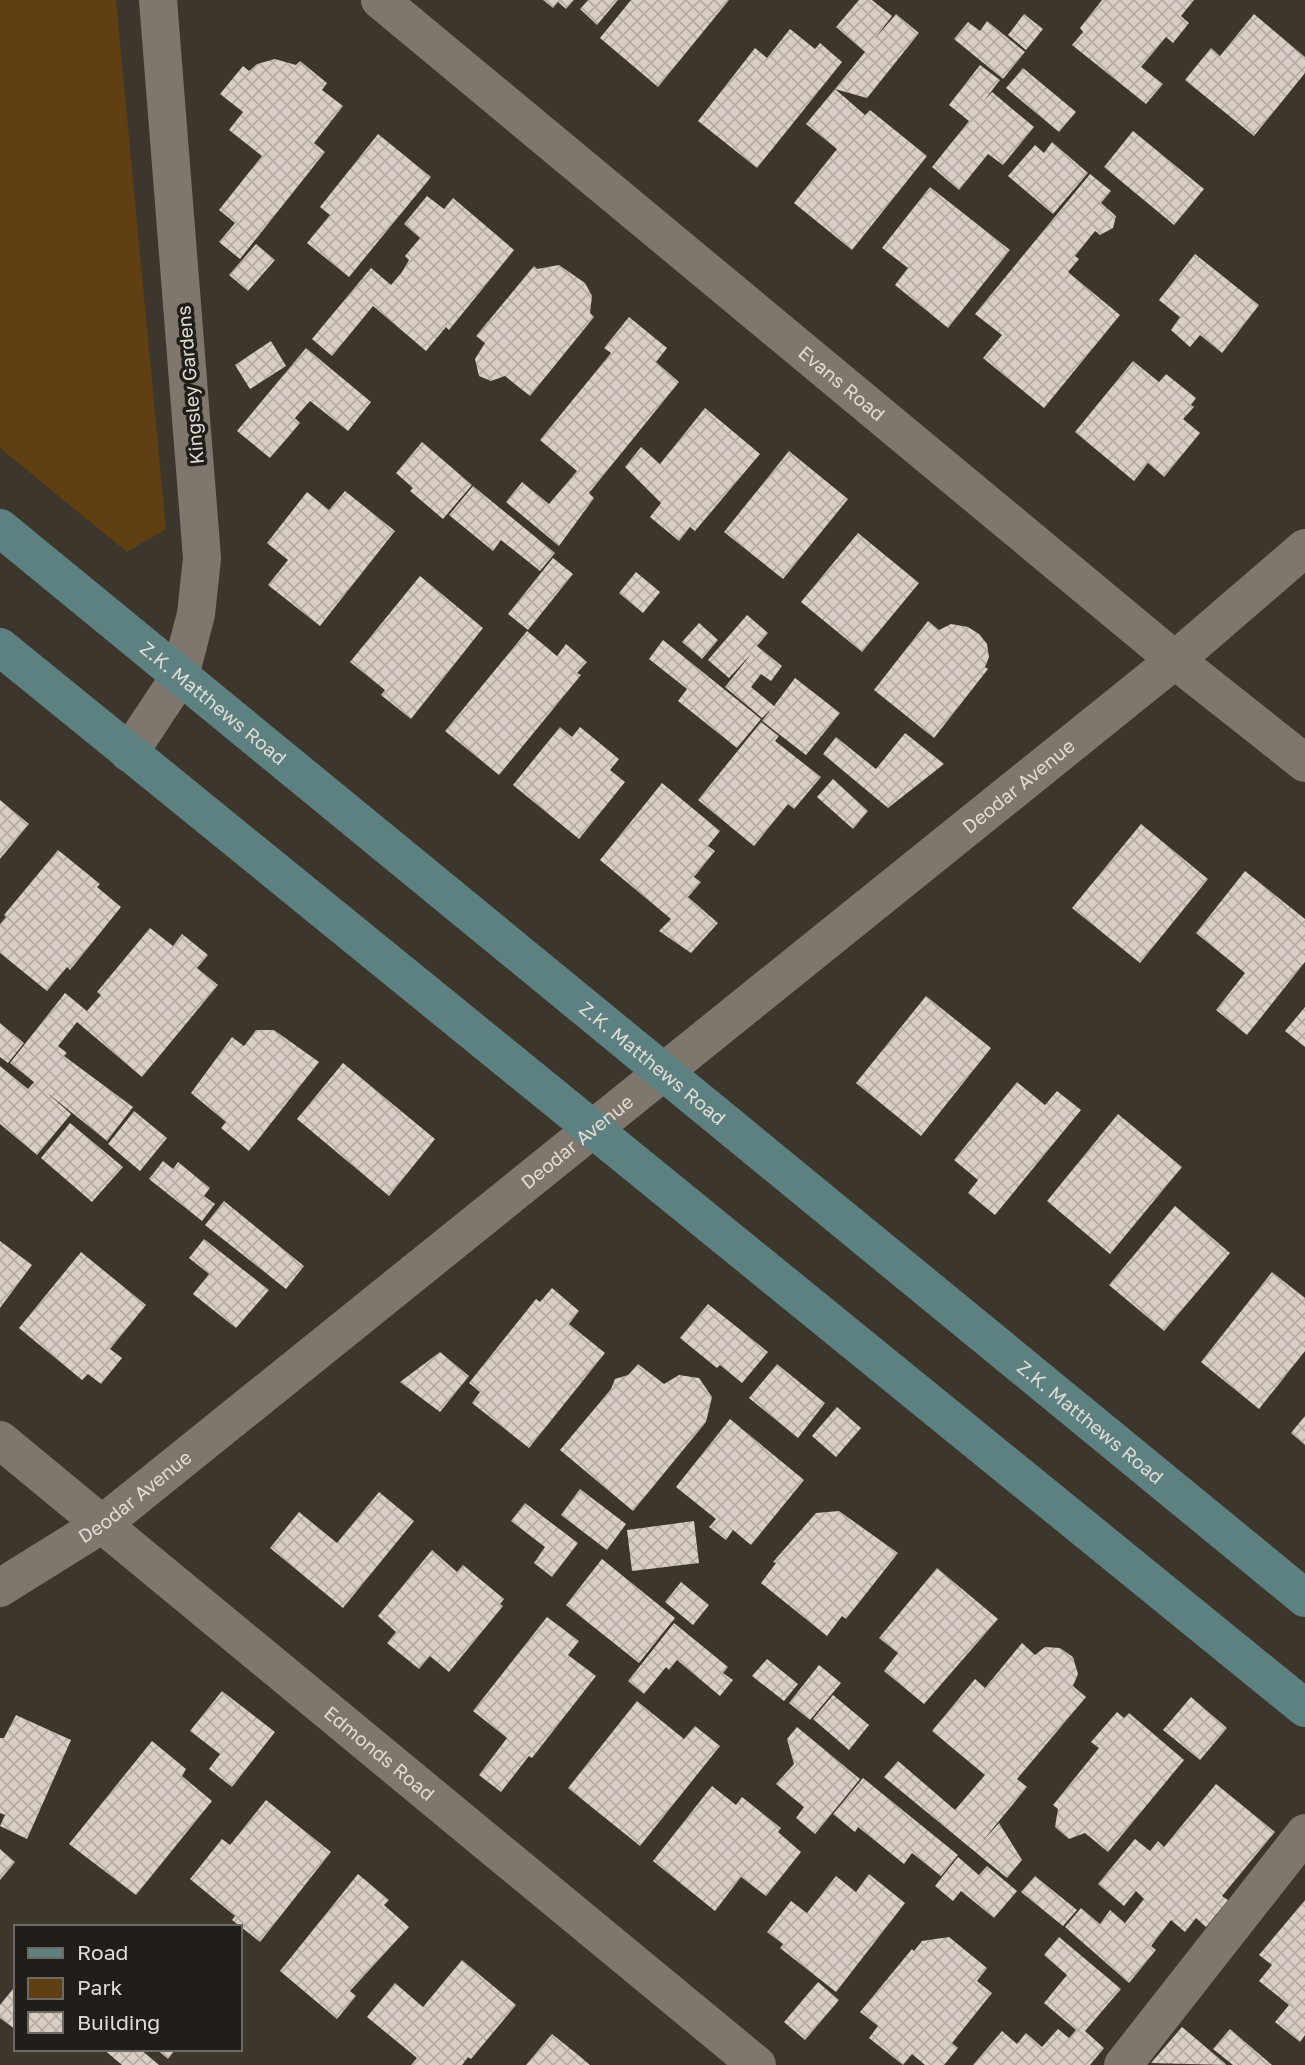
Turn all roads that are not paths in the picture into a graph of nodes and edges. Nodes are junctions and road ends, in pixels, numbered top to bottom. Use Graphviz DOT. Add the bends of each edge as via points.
graph roads {
  1 [pos="158,0"];
  2 [pos="380,0"];
  3 [pos="0,528"];
  4 [pos="1305,548"];
  5 [pos="0,647"];
  6 [pos="1175,660"];
  7 [pos="180,676"];
  8 [pos="129,753"];
  9 [pos="1305,763"];
  10 [pos="663,1070"];
  11 [pos="592,1130"];
  12 [pos="0,1440"];
  13 [pos="102,1525"];
  14 [pos="0,1588"];
  15 [pos="1305,1598"];
  16 [pos="1305,1708"];
  17 [pos="1305,1833"];
  18 [pos="757,2065"];
  19 [pos="1123,2065"];
  1 -- 7 [label="street, Kingsley Gardens" via="202,558 196,614"];
  2 -- 6 [label="street, Evans Road"];
  3 -- 7 [label="street, Z.K. Matthews Road"];
  4 -- 6 [label="street, Deodar Avenue"];
  5 -- 8 [label="street"];
  6 -- 9 [label="street, Evans Road"];
  6 -- 10 [label="street, Deodar Avenue"];
  7 -- 8 [label="street, Kingsley Gardens"];
  7 -- 10 [label="street, Z.K. Matthews Road"];
  8 -- 11 [label="street"];
  10 -- 11 [label="street, Deodar Avenue"];
  10 -- 15 [label="street, Z.K. Matthews Road"];
  11 -- 13 [label="street, Deodar Avenue"];
  11 -- 16 [label="street"];
  12 -- 13 [label="street, Edmonds Road"];
  13 -- 14 [label="street, Deodar Avenue"];
  13 -- 18 [label="street, Edmonds Road"];
  17 -- 19 [label="street"];
}
